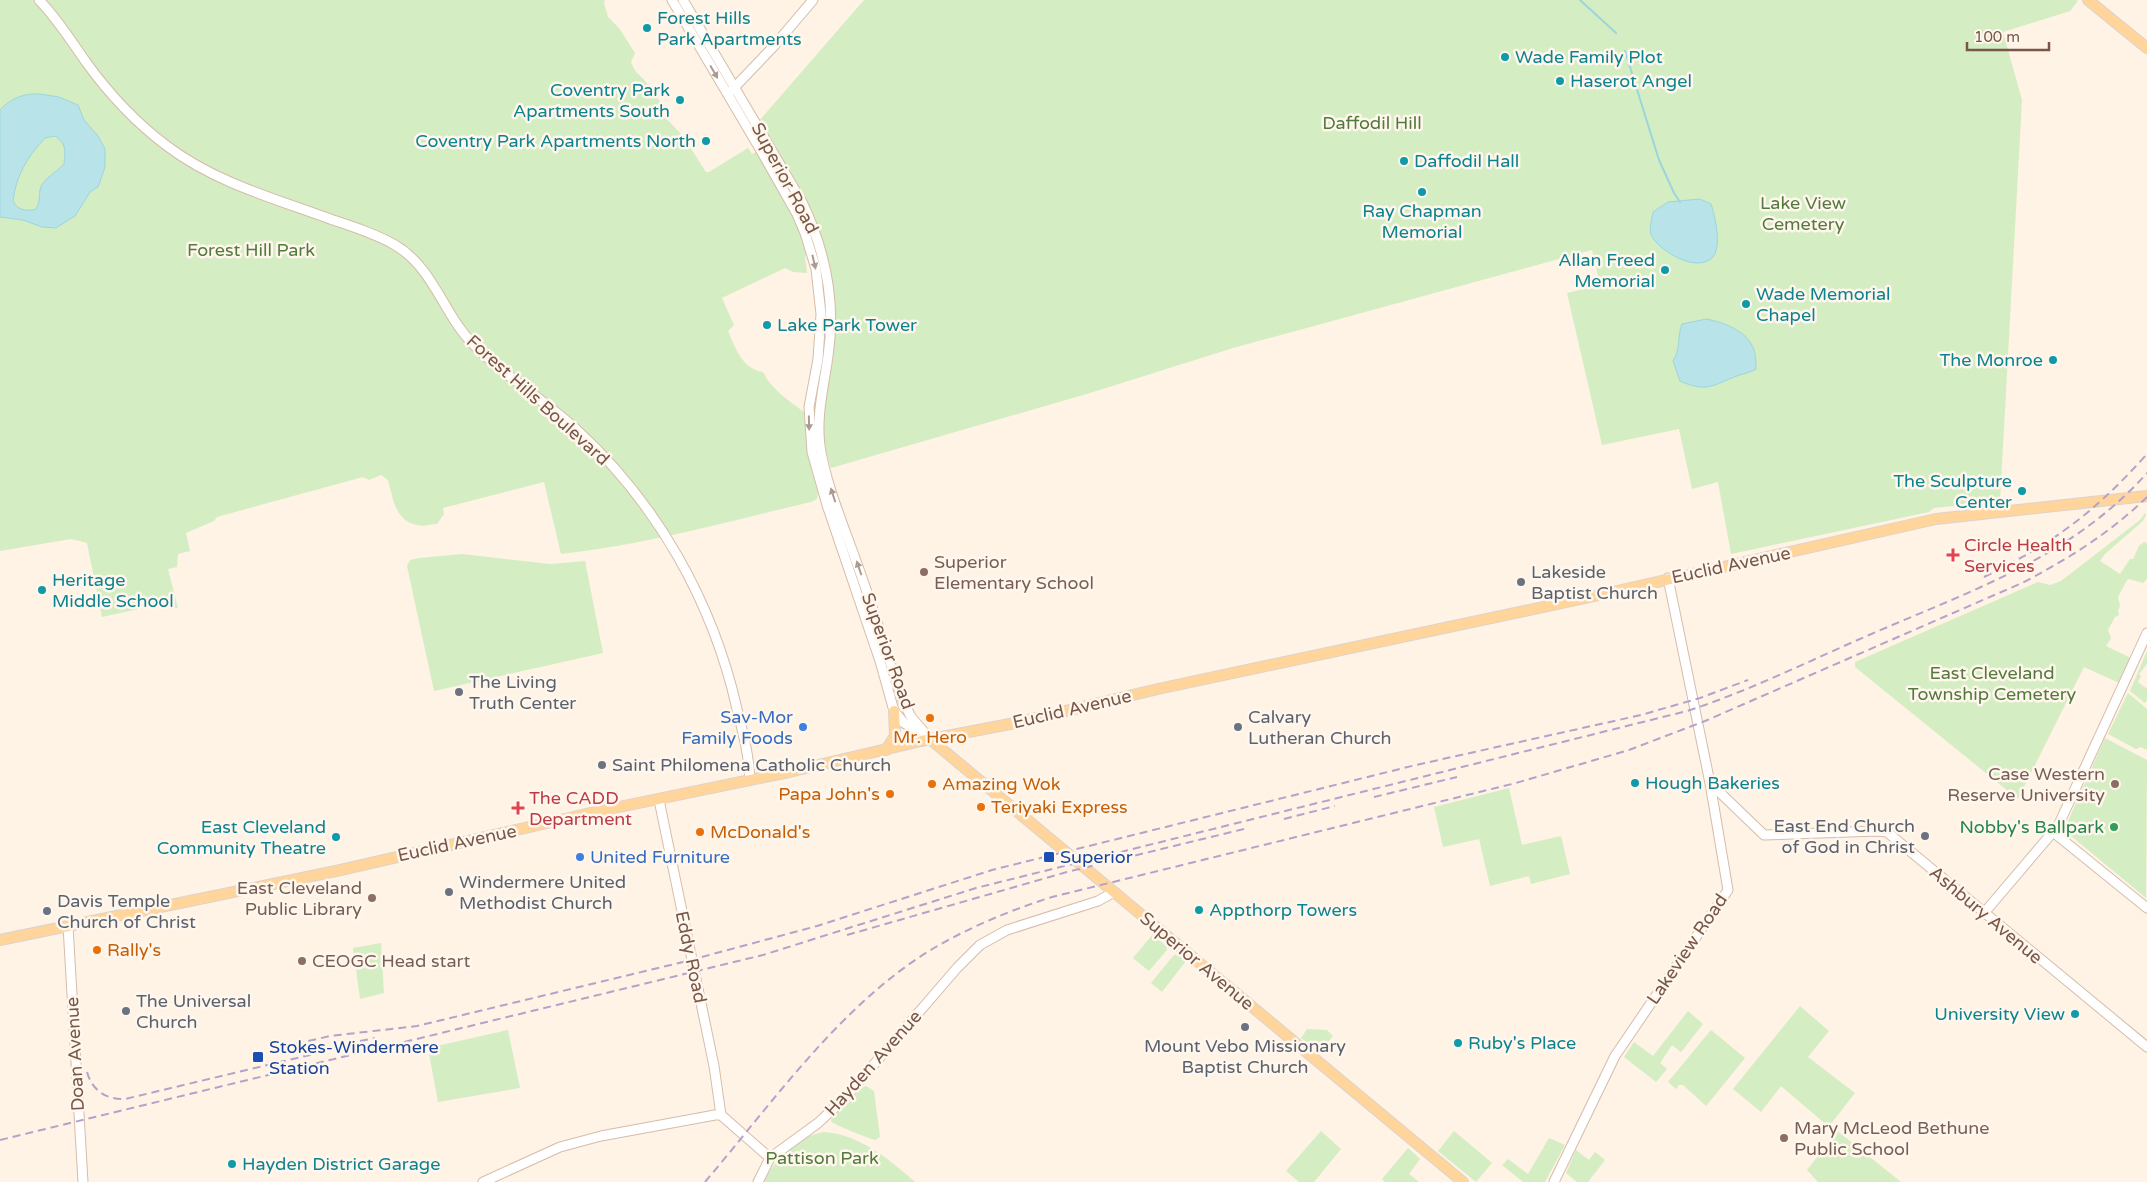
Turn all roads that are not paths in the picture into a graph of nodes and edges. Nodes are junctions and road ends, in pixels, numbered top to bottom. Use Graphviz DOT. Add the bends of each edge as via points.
graph roads {
  1 [pos="39,0"];
  2 [pos="672,0"];
  3 [pos="683,0"];
  4 [pos="813,0"];
  5 [pos="2088,0"];
  6 [pos="2147,48"];
  7 [pos="735,88"];
  8 [pos="727,93"];
  9 [pos="820,314"];
  10 [pos="831,314"];
  11 [pos="823,360"];
  12 [pos="2147,496"];
  13 [pos="1668,578"];
  14 [pos="2147,633"];
  15 [pos="894,711"];
  16 [pos="931,740"];
  17 [pos="886,750"];
  18 [pos="750,780"];
  19 [pos="1710,783"];
  20 [pos="659,800"];
  21 [pos="2053,832"];
  22 [pos="1114,892"];
  23 [pos="2147,908"];
  24 [pos="1984,913"];
  25 [pos="68,926"];
  26 [pos="0,940"];
  27 [pos="2147,1047"];
  28 [pos="722,1115"];
  29 [pos="770,1158"];
  30 [pos="83,1182"];
  31 [pos="483,1182"];
  32 [pos="758,1182"];
  33 [pos="1462,1182"];
  34 [pos="1554,1182"];
  1 -- 18 [label="street, Forest Hills Boulevard" via="110,93 169,148 236,185 371,233 399,247 427,275 470,341 487,359 598,451 668,539 707,614 735,697 750,761"];
  2 -- 8 [label="street, Superior Road, one-way"];
  3 -- 7 [label="street, Superior Road"];
  4 -- 7 [label="street"];
  5 -- 6 [label="main road"];
  7 -- 8 [label="street"];
  7 -- 10 [label="street, Superior Road" via="810,219 827,276"];
  8 -- 9 [label="street, Superior Road, one-way" via="805,233 816,269"];
  9 -- 10 [label="street"];
  9 -- 11 [label="street, Superior Road"];
  10 -- 11 [label="street, Superior Road"];
  11 -- 15 [label="street, Superior Road, one-way" via="809,407 812,452"];
  16 -- 11 [label="street, Superior Road, one-way" via="911,717 903,701 826,471 820,448 819,423"];
  12 -- 13 [label="main road, Euclid Avenue" via="1936,520"];
  13 -- 16 [label="main road, Euclid Avenue"];
  13 -- 19 [label="street, Lakeview Road"];
  14 -- 21 [label="street" via="2070,802"];
  15 -- 16 [label="street, Superior Road" via="904,723"];
  15 -- 17 [label="main road" via="895,736"];
  16 -- 17 [label="main road, Euclid Avenue"];
  16 -- 22 [label="main road, Superior Avenue"];
  17 -- 18 [label="main road, Euclid Avenue"];
  18 -- 20 [label="main road, Euclid Avenue"];
  19 -- 24 [label="street, Ashbury Avenue" via="1764,835 1887,832"];
  19 -- 34 [label="street, Lakeview Road" via="1727,893 1615,1056"];
  20 -- 25 [label="main road, Euclid Avenue"];
  20 -- 28 [label="street, Eddy Road"];
  21 -- 23 [label="street"];
  21 -- 24 [label="street"];
  22 -- 29 [label="street, Hayden Avenue" via="1098,901 1008,930 980,945 845,1098 818,1123"];
  22 -- 33 [label="main road, Superior Avenue"];
  24 -- 27 [label="street, Ashbury Avenue"];
  25 -- 26 [label="main road, Euclid Avenue"];
  25 -- 30 [label="street, Doan Avenue"];
  28 -- 29 [label="street"];
  28 -- 31 [label="street" via="601,1136 560,1147"];
  29 -- 32 [label="street"];
}
